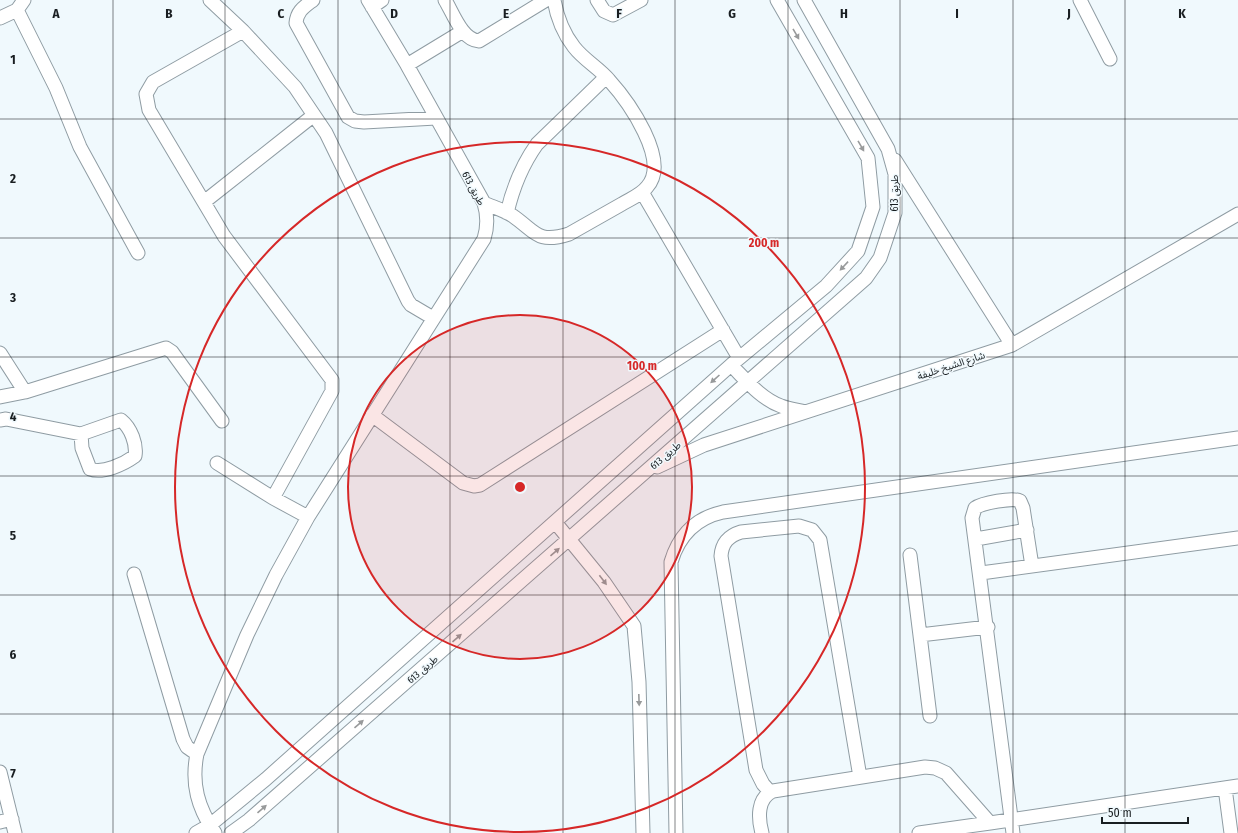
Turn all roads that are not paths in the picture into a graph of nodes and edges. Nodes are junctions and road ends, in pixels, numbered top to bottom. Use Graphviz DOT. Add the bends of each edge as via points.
graph roads {
  1 [pos="210,0"];
  2 [pos="313,0"];
  3 [pos="445,0"];
  4 [pos="546,0"];
  5 [pos="554,0"];
  6 [pos="597,0"];
  7 [pos="641,0"];
  8 [pos="777,0"];
  9 [pos="804,0"];
  10 [pos="1080,0"];
  11 [pos="374,2"];
  12 [pos="21,5"];
  13 [pos="0,18"];
  14 [pos="243,30"];
  15 [pos="463,30"];
  16 [pos="1110,59"];
  17 [pos="407,65"];
  18 [pos="606,77"];
  19 [pos="314,115"];
  20 [pos="436,118"];
  21 [pos="888,149"];
  22 [pos="642,192"];
  23 [pos="204,202"];
  24 [pos="484,203"];
  25 [pos="507,213"];
  26 [pos="1238,214"];
  27 [pos="138,253"];
  28 [pos="434,318"];
  29 [pos="723,330"];
  30 [pos="1012,345"];
  31 [pos="0,353"];
  32 [pos="735,361"];
  33 [pos="747,382"];
  34 [pos="25,392"];
  35 [pos="0,397"];
  36 [pos="805,412"];
  37 [pos="372,415"];
  38 [pos="0,420"];
  39 [pos="222,421"];
  40 [pos="81,434"];
  41 [pos="1238,438"];
  42 [pos="217,463"];
  43 [pos="645,472"];
  44 [pos="272,498"];
  45 [pos="308,517"];
  46 [pos="555,522"];
  47 [pos="1027,530"];
  48 [pos="1238,538"];
  49 [pos="569,539"];
  50 [pos="976,539"];
  51 [pos="910,555"];
  52 [pos="1032,566"];
  53 [pos="981,573"];
  54 [pos="134,574"];
  55 [pos="988,627"];
  56 [pos="920,635"];
  57 [pos="930,716"];
  58 [pos="197,754"];
  59 [pos="0,772"];
  60 [pos="860,777"];
  61 [pos="1232,787"];
  62 [pos="770,792"];
  63 [pos="1011,819"];
  64 [pos="6,820"];
  65 [pos="990,823"];
  66 [pos="212,829"];
  67 [pos="16,833"];
  68 [pos="196,833"];
  69 [pos="231,833"];
  70 [pos="643,833"];
  71 [pos="676,833"];
  72 [pos="762,833"];
  73 [pos="919,833"];
  74 [pos="1013,833"];
  75 [pos="1231,833"];
  1 -- 14 [label="street"];
  2 -- 20 [label="street" via="302,8 297,15 296,23 348,117 364,122"];
  3 -- 15 [label="street"];
  4 -- 15 [label="street" via="483,40 472,40"];
  5 -- 18 [label="street" via="558,19 568,39 581,55"];
  6 -- 7 [label="street" via="604,11 613,15"];
  8 -- 32 [label="street, طريق 613, one-way" via="868,158 873,207 858,251 826,286"];
  9 -- 21 [label="street, طريق 613"];
  10 -- 16 [label="street"];
  11 -- 17 [label="street, طريق 613"];
  12 -- 13 [label="street"];
  12 -- 27 [label="street" via="80,147"];
  14 -- 19 [label="street" via="295,87"];
  14 -- 23 [label="street" via="153,82 146,94 149,110"];
  15 -- 17 [label="street"];
  17 -- 20 [label="street, طريق 613"];
  18 -- 22 [label="street" via="634,114 654,157 655,172"];
  18 -- 25 [label="street" via="537,144 518,176"];
  19 -- 23 [label="street"];
  19 -- 28 [label="street" via="326,133 408,302"];
  20 -- 24 [label="street, طريق 613"];
  21 -- 30 [label="street"];
  21 -- 33 [label="street, طريق 613" via="895,174 895,214 880,258 866,278"];
  22 -- 25 [label="street" via="560,237 542,237 533,233"];
  22 -- 29 [label="street"];
  23 -- 44 [label="street" via="224,236 332,380 332,391"];
  24 -- 25 [label="street"];
  24 -- 28 [label="street, طريق 613" via="488,219 484,238"];
  26 -- 30 [label="street, شارع الشيخ خليفة"];
  28 -- 37 [label="street, طريق 613"];
  29 -- 32 [label="street"];
  29 -- 37 [label="street" via="480,485 463,483"];
  30 -- 36 [label="street, شارع الشيخ خليفة"];
  31 -- 34 [label="street"];
  32 -- 33 [label="street"];
  32 -- 46 [label="street, طريق 613, one-way"];
  33 -- 36 [label="street" via="780,406"];
  33 -- 43 [label="street, طريق 613"];
  34 -- 35 [label="street"];
  34 -- 39 [label="street" via="166,348 172,352"];
  36 -- 43 [label="street, شارع الشيخ خليفة" via="704,445"];
  37 -- 45 [label="street, طريق 613"];
  38 -- 40 [label="street" via="6,419"];
  40 -- 40 [label="street" via="121,420 127,425 137,449 135,456 127,462 96,471 90,469 82,448"];
  41 -- 71 [label="street" via="723,512 697,523 683,536 671,562"];
  42 -- 44 [label="street"];
  43 -- 49 [label="street, طريق 613"];
  44 -- 45 [label="street"];
  45 -- 58 [label="street, طريق 613" via="247,635"];
  46 -- 49 [label="street"];
  46 -- 66 [label="street, طريق 613"];
  47 -- 50 [label="street"];
  47 -- 50 [label="street" via="1022,504 1014,499 975,508 972,514"];
  47 -- 52 [label="street"];
  48 -- 52 [label="street"];
  69 -- 49 [label="street, طريق 613, one-way" via="249,820"];
  49 -- 70 [label="street, one-way" via="604,582 634,626 639,682"];
  50 -- 53 [label="street"];
  51 -- 56 [label="street"];
  52 -- 53 [label="street"];
  53 -- 55 [label="street"];
  54 -- 58 [label="street" via="183,739 187,747"];
  55 -- 56 [label="street"];
  55 -- 63 [label="street"];
  56 -- 57 [label="street"];
  58 -- 66 [label="street, طريق 613" via="195,786 200,806"];
  59 -- 64 [label="street"];
  60 -- 62 [label="street"];
  60 -- 62 [label="street" via="820,540 812,530 799,526 740,532 726,541 721,556 756,770"];
  60 -- 65 [label="street" via="926,767 935,768 946,773"];
  61 -- 63 [label="street"];
  61 -- 75 [label="street"];
  62 -- 72 [label="street" via="760,805"];
  63 -- 65 [label="street"];
  63 -- 74 [label="street"];
  64 -- 67 [label="street"];
  65 -- 73 [label="street"];
  66 -- 68 [label="street, طريق 613"];
}
